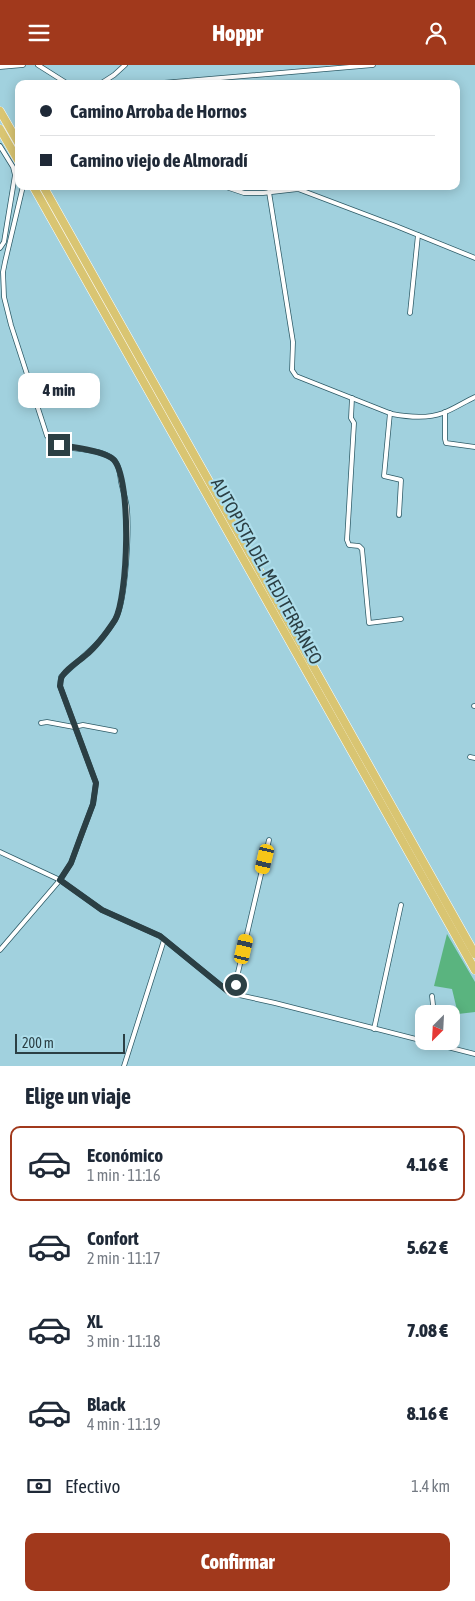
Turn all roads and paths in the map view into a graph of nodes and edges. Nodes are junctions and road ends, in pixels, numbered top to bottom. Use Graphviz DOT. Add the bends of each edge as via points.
graph roads {
  1 [pos="22,65"];
  2 [pos="38,65"];
  3 [pos="125,65"];
  4 [pos="372,65"];
  5 [pos="0,67"];
  6 [pos="62,80"];
  7 [pos="106,80"];
  8 [pos="197,80"];
  9 [pos="0,111"];
  10 [pos="0,129"];
  11 [pos="15,137"];
  12 [pos="0,146"];
  13 [pos="15,155"];
  14 [pos="22,190"];
  15 [pos="35,190"];
  16 [pos="45,190"];
  17 [pos="235,190"];
  18 [pos="288,190"];
  19 [pos="301,190"];
  20 [pos="269,192"];
  21 [pos="418,235"];
  22 [pos="0,248"];
  23 [pos="475,259"];
  24 [pos="2,272"];
  25 [pos="410,313"];
  26 [pos="475,397"];
  27 [pos="352,398"];
  28 [pos="445,412"];
  29 [pos="390,413"];
  30 [pos="475,447"];
  31 [pos="400,515"];
  32 [pos="401,619"];
  33 [pos="41,723"];
  34 [pos="76,727"];
  35 [pos="115,731"];
  36 [pos="269,840"];
  37 [pos="0,852"];
  38 [pos="60,880"];
  39 [pos="401,905"];
  40 [pos="164,940"];
  41 [pos="0,950"];
  42 [pos="475,954"];
  43 [pos="475,970"];
  44 [pos="233,994"];
  45 [pos="432,995"];
  46 [pos="433,1005"];
  47 [pos="374,1029"];
  48 [pos="415,1038"];
  49 [pos="460,1049"];
  50 [pos="475,1054"];
  51 [pos="124,1066"];
  1 -- 5 [label="street"];
  2 -- 6 [label="street"];
  3 -- 7 [label="street"];
  4 -- 8 [label="street"];
  9 -- 11 [label="highway"];
  10 -- 13 [label="highway"];
  12 -- 22 [label="street" via="14,167 15,175 4,242"];
  14 -- 24 [label="street"];
  15 -- 43 [label="highway, AUTOPISTA DEL MEDITERRÁNEO"];
  16 -- 42 [label="highway, AUTOPISTA DEL MEDITERRÁNEO"];
  17 -- 20 [label="street"];
  18 -- 20 [label="street"];
  19 -- 21 [label="street"];
  20 -- 27 [label="street" via="293,343 292,370 296,377"];
  21 -- 23 [label="street"];
  21 -- 25 [label="street"];
  24 -- 34 [label="street" via="7,309 47,436 59,445 112,457 118,468 126,507 126,555 119,611 87,655 61,677 60,686"];
  26 -- 28 [label="street"];
  27 -- 29 [label="street"];
  27 -- 32 [label="street" via="351,418 354,423 347,540 349,545 362,549 369,623"];
  28 -- 29 [label="street" via="421,417"];
  28 -- 30 [label="street" via="446,443"];
  29 -- 31 [label="street" via="384,476 401,480"];
  33 -- 34 [label="street"];
  34 -- 35 [label="street" via="83,725"];
  34 -- 38 [label="street" via="96,783 93,804 71,863"];
  36 -- 44 [label="street"];
  37 -- 38 [label="street"];
  38 -- 40 [label="street" via="102,910"];
  38 -- 41 [label="street"];
  39 -- 47 [label="street"];
  40 -- 44 [label="street"];
  40 -- 51 [label="street"];
  44 -- 47 [label="street"];
  45 -- 46 [label="street"];
  47 -- 48 [label="street"];
  49 -- 50 [label="street"];
}
